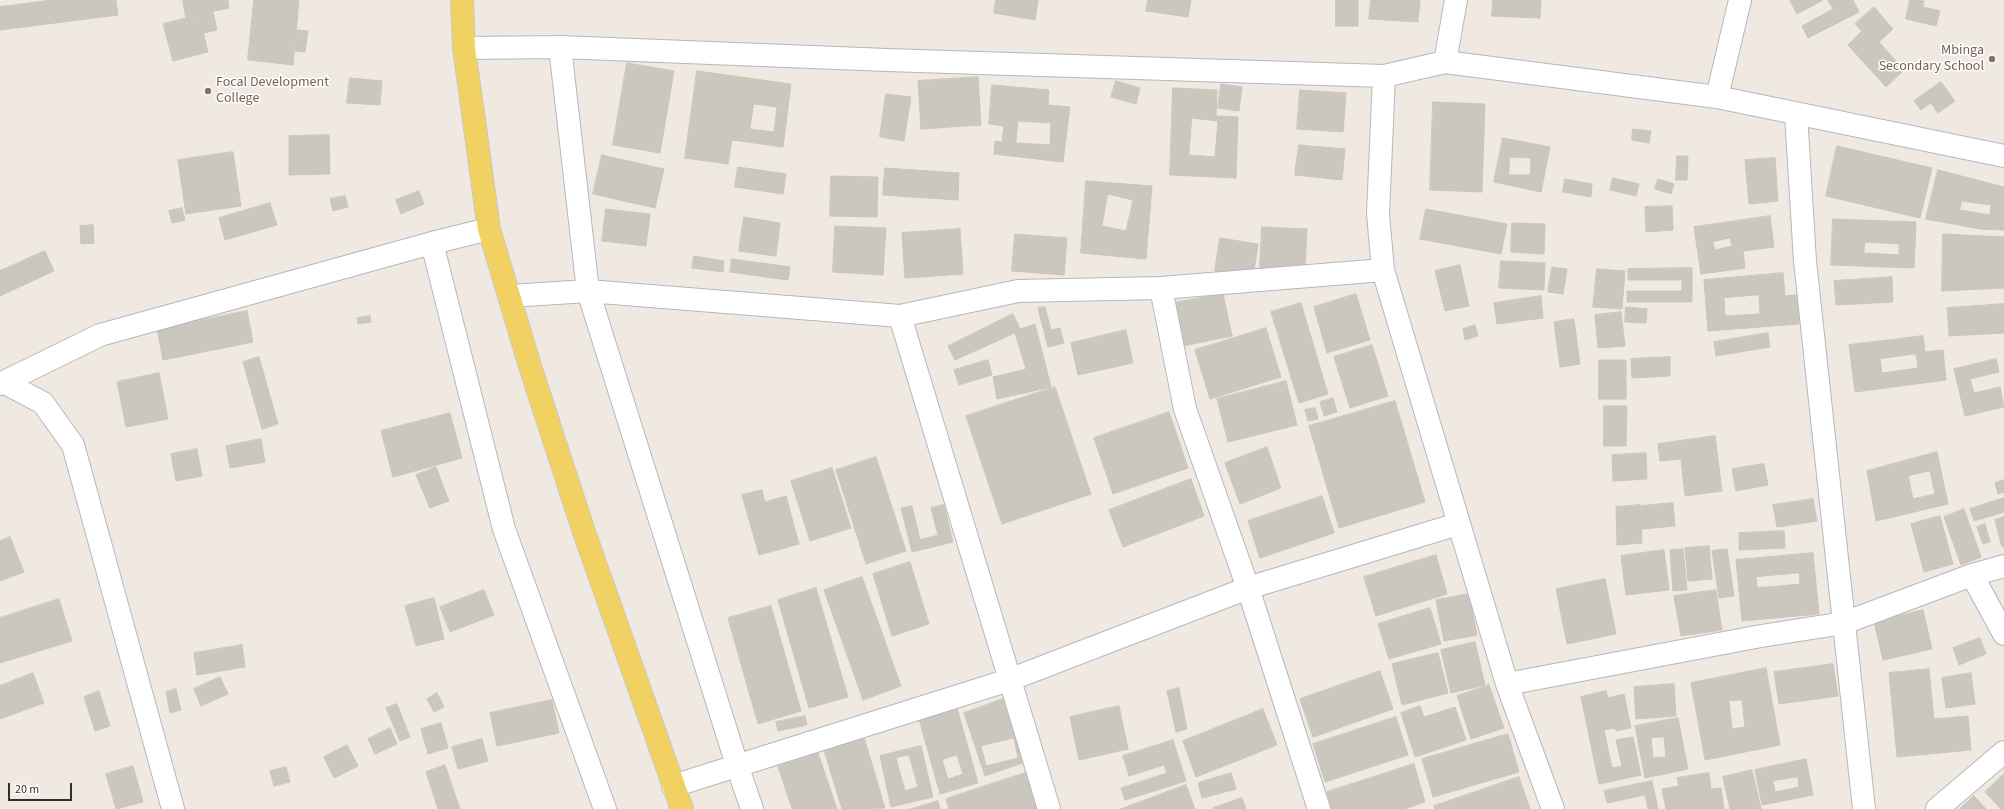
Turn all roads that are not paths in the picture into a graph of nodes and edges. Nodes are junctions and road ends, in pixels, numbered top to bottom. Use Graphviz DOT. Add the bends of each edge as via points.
graph roads {
  1 [pos="462,0"];
  2 [pos="1456,0"];
  3 [pos="1740,0"];
  4 [pos="560,47"];
  5 [pos="464,48"];
  6 [pos="1445,62"];
  7 [pos="1384,76"];
  8 [pos="1717,98"];
  9 [pos="1796,114"];
  10 [pos="2004,156"];
  11 [pos="489,229"];
  12 [pos="432,243"];
  13 [pos="1383,270"];
  14 [pos="1161,288"];
  15 [pos="588,291"];
  16 [pos="510,296"];
  17 [pos="900,316"];
  18 [pos="2,384"];
  19 [pos="1458,524"];
  20 [pos="2004,566"];
  21 [pos="1972,575"];
  22 [pos="1248,588"];
  23 [pos="1844,623"];
  24 [pos="2004,634"];
  25 [pos="1009,680"];
  26 [pos="1507,684"];
  27 [pos="2004,752"];
  28 [pos="737,765"];
  29 [pos="674,786"];
  30 [pos="173,809"];
  31 [pos="605,809"];
  32 [pos="682,809"];
  33 [pos="752,809"];
  34 [pos="1049,809"];
  35 [pos="1319,809"];
  36 [pos="1554,809"];
  37 [pos="1864,809"];
  38 [pos="1938,809"];
  1 -- 5 [label="main road"];
  2 -- 6 [label="street"];
  3 -- 8 [label="street"];
  4 -- 5 [label="street"];
  4 -- 7 [label="street"];
  4 -- 15 [label="street"];
  5 -- 11 [label="main road"];
  6 -- 7 [label="street"];
  6 -- 8 [label="street"];
  7 -- 13 [label="street" via="1378,214"];
  8 -- 9 [label="street"];
  9 -- 10 [label="street"];
  9 -- 23 [label="street" via="1805,261"];
  11 -- 12 [label="street"];
  11 -- 16 [label="main road"];
  12 -- 18 [label="street" via="100,335"];
  12 -- 31 [label="street" via="504,529"];
  13 -- 14 [label="street"];
  13 -- 19 [label="street"];
  14 -- 17 [label="street" via="1018,291"];
  14 -- 22 [label="street" via="1185,409"];
  15 -- 16 [label="street"];
  15 -- 17 [label="street"];
  15 -- 28 [label="street"];
  16 -- 29 [label="main road" via="584,532"];
  17 -- 25 [label="street"];
  18 -- 30 [label="street" via="43,403 73,445"];
  19 -- 22 [label="street"];
  19 -- 26 [label="street"];
  20 -- 21 [label="street"];
  21 -- 23 [label="street"];
  21 -- 24 [label="street"];
  22 -- 25 [label="street"];
  22 -- 35 [label="street"];
  23 -- 26 [label="street"];
  23 -- 37 [label="street"];
  25 -- 28 [label="street"];
  25 -- 34 [label="street"];
  26 -- 36 [label="street"];
  27 -- 38 [label="street"];
  28 -- 29 [label="street"];
  28 -- 33 [label="street"];
  29 -- 32 [label="main road"];
}
